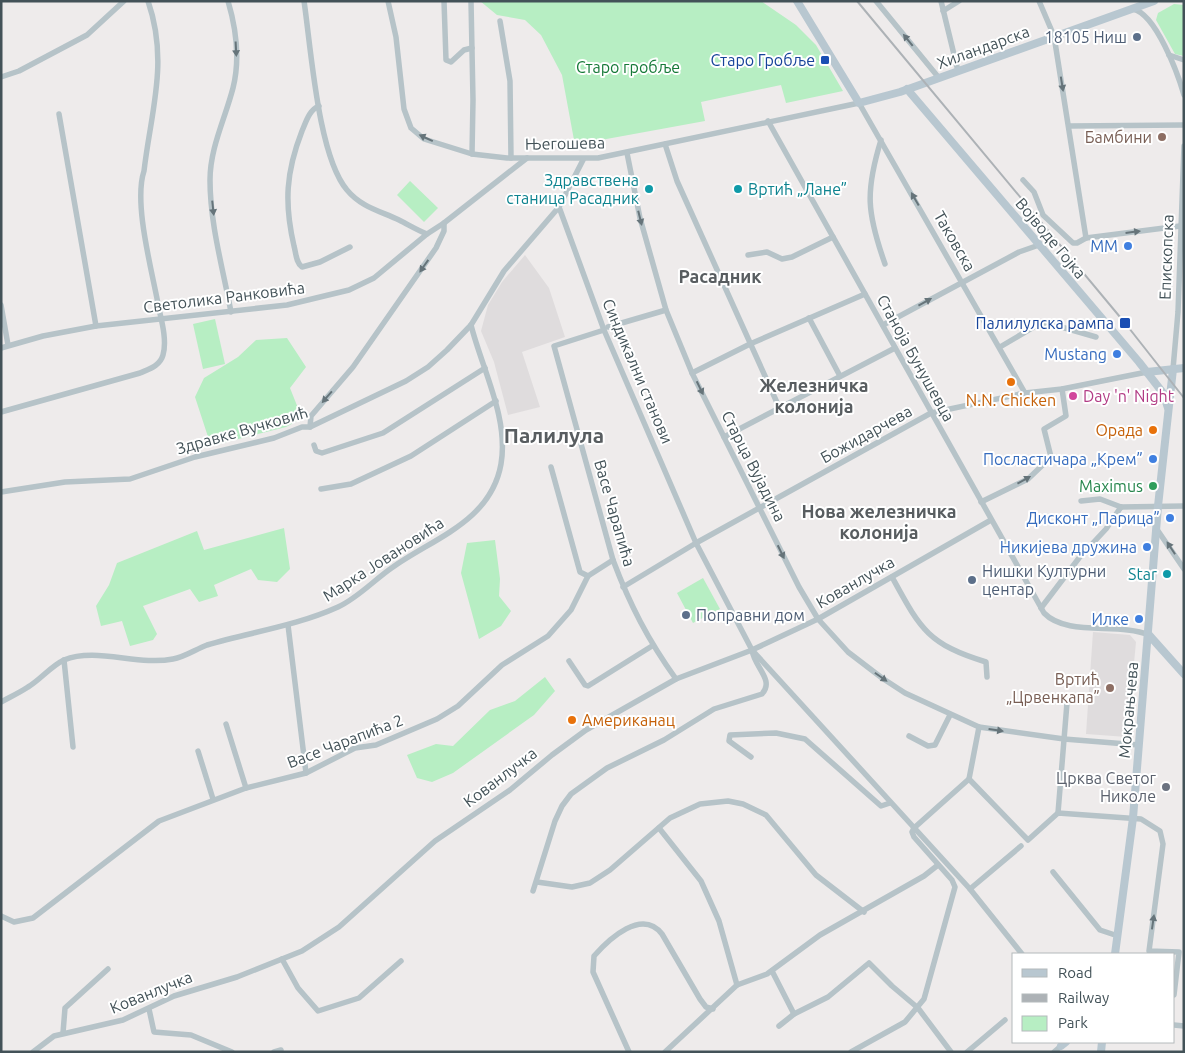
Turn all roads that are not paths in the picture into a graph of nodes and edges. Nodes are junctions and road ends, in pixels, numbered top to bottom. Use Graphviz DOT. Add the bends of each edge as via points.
graph roads {
  1 [pos="124,1"];
  2 [pos="148,1"];
  3 [pos="228,1"];
  4 [pos="304,1"];
  5 [pos="388,1"];
  6 [pos="444,1"];
  7 [pos="470,1"];
  8 [pos="797,1"];
  9 [pos="876,1"];
  10 [pos="941,1"];
  11 [pos="958,1"];
  12 [pos="1039,1"];
  13 [pos="1150,3"];
  14 [pos="1133,9"];
  15 [pos="943,11"];
  16 [pos="1145,14"];
  17 [pos="500,21"];
  18 [pos="1054,36"];
  19 [pos="472,48"];
  20 [pos="1169,55"];
  21 [pos="1184,60"];
  22 [pos="958,71"];
  23 [pos="1,78"];
  24 [pos="939,78"];
  25 [pos="907,89"];
  26 [pos="1184,95"];
  27 [pos="859,103"];
  28 [pos="319,106"];
  29 [pos="59,114"];
  30 [pos="768,121"];
  31 [pos="1184,125"];
  32 [pos="1069,126"];
  33 [pos="881,140"];
  34 [pos="665,144"];
  35 [pos="1184,146"];
  36 [pos="627,153"];
  37 [pos="472,154"];
  38 [pos="511,158"];
  39 [pos="527,158"];
  40 [pos="583,160"];
  41 [pos="1023,180"];
  42 [pos="559,207"];
  43 [pos="444,223"];
  44 [pos="1180,226"];
  45 [pos="426,234"];
  46 [pos="833,237"];
  47 [pos="1086,238"];
  48 [pos="1039,244"];
  49 [pos="1182,246"];
  50 [pos="350,247"];
  51 [pos="748,255"];
  52 [pos="884,264"];
  53 [pos="962,282"];
  54 [pos="865,294"];
  55 [pos="1,305"];
  56 [pos="666,310"];
  57 [pos="232,312"];
  58 [pos="161,318"];
  59 [pos="809,318"];
  60 [pos="471,325"];
  61 [pos="882,325"];
  62 [pos="96,326"];
  63 [pos="606,329"];
  64 [pos="1096,337"];
  65 [pos="750,344"];
  66 [pos="8,345"];
  67 [pos="1000,347"];
  68 [pos="1,348"];
  69 [pos="895,348"];
  70 [pos="485,368"];
  71 [pos="1184,368"];
  72 [pos="1173,369"];
  73 [pos="1147,372"];
  74 [pos="692,373"];
  75 [pos="840,376"];
  76 [pos="1062,389"];
  77 [pos="1025,393"];
  78 [pos="496,401"];
  79 [pos="779,407"];
  80 [pos="1168,408"];
  81 [pos="1,412"];
  82 [pos="931,413"];
  83 [pos="310,427"];
  84 [pos="724,437"];
  85 [pos="314,445"];
  86 [pos="551,467"];
  87 [pos="321,488"];
  88 [pos="1,492"];
  89 [pos="1081,500"];
  90 [pos="981,502"];
  91 [pos="1121,506"];
  92 [pos="1158,506"];
  93 [pos="1184,506"];
  94 [pos="760,508"];
  95 [pos="990,520"];
  96 [pos="1156,528"];
  97 [pos="696,543"];
  98 [pos="613,560"];
  99 [pos="1184,569"];
  100 [pos="588,576"];
  101 [pos="892,577"];
  102 [pos="623,587"];
  103 [pos="1041,608"];
  104 [pos="818,619"];
  105 [pos="288,625"];
  106 [pos="1149,634"];
  107 [pos="652,646"];
  108 [pos="752,650"];
  109 [pos="64,660"];
  110 [pos="569,661"];
  111 [pos="1184,674"];
  112 [pos="986,677"];
  113 [pos="676,678"];
  114 [pos="1,702"];
  115 [pos="1067,703"];
  116 [pos="950,715"];
  117 [pos="226,724"];
  118 [pos="979,727"];
  119 [pos="908,736"];
  120 [pos="1064,739"];
  121 [pos="1139,745"];
  122 [pos="73,747"];
  123 [pos="198,751"];
  124 [pos="751,757"];
  125 [pos="306,773"];
  126 [pos="969,779"];
  127 [pos="246,788"];
  128 [pos="213,799"];
  129 [pos="890,803"];
  130 [pos="1058,813"];
  131 [pos="1133,818"];
  132 [pos="658,828"];
  133 [pos="914,828"];
  134 [pos="1021,846"];
  135 [pos="938,865"];
  136 [pos="1053,872"];
  137 [pos="537,882"];
  138 [pos="970,889"];
  139 [pos="533,891"];
  140 [pos="864,912"];
  141 [pos="1,916"];
  142 [pos="1118,936"];
  143 [pos="1149,951"];
  144 [pos="1021,953"];
  145 [pos="1115,953"];
  146 [pos="1143,953"];
  147 [pos="282,959"];
  148 [pos="401,961"];
  149 [pos="108,969"];
  150 [pos="772,971"];
  151 [pos="737,984"];
  152 [pos="1175,986"];
  153 [pos="713,1008"];
  154 [pos="918,1008"];
  155 [pos="149,1009"];
  156 [pos="794,1014"];
  157 [pos="1006,1020"];
  158 [pos="779,1026"];
  159 [pos="63,1033"];
  160 [pos="1063,1046"];
  161 [pos="281,1050"];
  162 [pos="33,1052"];
  163 [pos="232,1052"];
  164 [pos="274,1052"];
  165 [pos="629,1052"];
  166 [pos="665,1052"];
  167 [pos="851,1052"];
  168 [pos="951,1052"];
  169 [pos="967,1052"];
  170 [pos="1054,1052"];
  1 -- 23 [label="street" via="87,35"];
  2 -- 58 [label="street" via="156,42 158,86 140,183 145,235"];
  3 -- 57 [label="street, one-way" via="235,37 236,76 214,151 210,180"];
  4 -- 28 [label="street"];
  37 -- 5 [label="street, Његошева, one-way" via="424,139 411,128 404,109 396,37"];
  6 -- 19 [label="street" via="446,60 451,62 464,50"];
  7 -- 19 [label="street"];
  8 -- 27 [label="street"];
  24 -- 9 [label="street, one-way"];
  10 -- 15 [label="street"];
  11 -- 15 [label="street"];
  12 -- 18 [label="street"];
  13 -- 14 [label="street, Хиландарска"];
  13 -- 16 [label="street"];
  14 -- 16 [label="street"];
  14 -- 18 [label="street, Хиландарска"];
  15 -- 22 [label="street"];
  16 -- 20 [label="street"];
  17 -- 38 [label="street" via="510,81"];
  18 -- 22 [label="street, Хиландарска"];
  18 -- 32 [label="street, one-way"];
  19 -- 37 [label="street"];
  20 -- 21 [label="street"];
  20 -- 26 [label="street"];
  22 -- 24 [label="street, Хиландарска"];
  24 -- 25 [label="street, Хиландарска"];
  25 -- 27 [label="street, Његошева"];
  25 -- 48 [label="street, Војводе Гојка"];
  27 -- 30 [label="street, Његошева"];
  27 -- 33 [label="street, Таковска"];
  28 -- 45 [label="street" via="332,163 347,190 372,210"];
  28 -- 50 [label="street" via="307,119 290,167 287,209 292,238 302,267"];
  29 -- 62 [label="street"];
  30 -- 34 [label="street, Његошева"];
  30 -- 46 [label="street, Станоја Бунушевца"];
  31 -- 32 [label="street"];
  32 -- 47 [label="street"];
  33 -- 52 [label="street" via="868,203"];
  53 -- 33 [label="street, Таковска, one-way"];
  34 -- 36 [label="street, Његошева"];
  34 -- 65 [label="street" via="677,181"];
  35 -- 44 [label="street, Епископска"];
  36 -- 40 [label="street, Његошева"];
  36 -- 56 [label="street, Старца Вујадина, one-way" via="640,218"];
  37 -- 38 [label="street, Његошева"];
  38 -- 39 [label="street, Његошева"];
  39 -- 40 [label="street, Његошева"];
  39 -- 43 [label="street, Светолика Ранковића"];
  40 -- 42 [label="street, Здравке Вучковић"];
  41 -- 47 [label="street" via="1034,192 1043,214 1066,238 1077,243"];
  42 -- 60 [label="street, Здравке Вучковић" via="504,271"];
  42 -- 63 [label="street, Синдикални станови"];
  43 -- 45 [label="street, Светолика Ранковића"];
  43 -- 83 [label="street, one-way" via="436,248 353,367 311,416"];
  47 -- 44 [label="street, one-way"];
  44 -- 49 [label="street, Епископска"];
  45 -- 57 [label="street, Светолика Ранковића" via="361,285 303,303"];
  46 -- 51 [label="street" via="792,257 782,259 767,252"];
  46 -- 54 [label="street, Станоја Бунушевца"];
  48 -- 53 [label="street"];
  48 -- 73 [label="street, Војводе Гојка"];
  49 -- 72 [label="street, Епископска"];
  61 -- 53 [label="street, one-way"];
  53 -- 67 [label="street, Таковска"];
  54 -- 59 [label="street"];
  54 -- 61 [label="street, Станоја Бунушевца"];
  55 -- 66 [label="street"];
  56 -- 63 [label="street"];
  56 -- 74 [label="street, Старца Вујадина"];
  57 -- 58 [label="street, Светолика Ранковића"];
  58 -- 62 [label="street, Светолика Ранковића"];
  58 -- 81 [label="street" via="164,354 150,369"];
  59 -- 65 [label="street"];
  59 -- 75 [label="street"];
  60 -- 70 [label="street, Марка Јовановића"];
  60 -- 83 [label="street, Здравке Вучковић" via="419,374"];
  61 -- 69 [label="street, Станоја Бунушевца"];
  62 -- 66 [label="street, Светолика Ранковића"];
  63 -- 97 [label="street, Синдикални станови"];
  63 -- 98 [label="street, Васе Чарапића" via="554,346"];
  64 -- 67 [label="street" via="1039,324"];
  65 -- 74 [label="street"];
  65 -- 79 [label="street"];
  66 -- 68 [label="street, Светолика Ранковића"];
  67 -- 77 [label="street, Таковска"];
  69 -- 75 [label="street"];
  69 -- 82 [label="street, Станоја Бунушевца"];
  70 -- 78 [label="street, Марка Јовановића"];
  70 -- 85 [label="street" via="383,433 322,453 316,451"];
  71 -- 72 [label="street"];
  72 -- 73 [label="street"];
  72 -- 80 [label="street"];
  73 -- 76 [label="street, Божидарчева"];
  73 -- 80 [label="street, Војводе Гојка"];
  74 -- 84 [label="street, Старца Вујадина, one-way"];
  75 -- 79 [label="street"];
  76 -- 77 [label="street, Божидарчева"];
  90 -- 76 [label="street, one-way" via="1028,479 1051,457 1044,429 1066,416"];
  77 -- 82 [label="street, Божидарчева"];
  78 -- 87 [label="street" via="411,456 351,484"];
  78 -- 105 [label="street, Марка Јовановића" via="501,465 491,489 474,515 393,567 341,606"];
  79 -- 84 [label="street"];
  80 -- 92 [label="street"];
  82 -- 90 [label="street, Станоја Бунушевца"];
  82 -- 94 [label="street, Божидарчева"];
  83 -- 88 [label="street, Здравке Вучковић" via="212,452 130,479 65,482"];
  84 -- 94 [label="street, Старца Вујадина"];
  86 -- 100 [label="street" via="580,572"];
  89 -- 91 [label="street" via="1100,499"];
  90 -- 95 [label="street, Станоја Бунушевца"];
  91 -- 92 [label="street"];
  91 -- 103 [label="street"];
  92 -- 93 [label="street"];
  92 -- 96 [label="street"];
  94 -- 97 [label="street, Божидарчева"];
  94 -- 104 [label="street, Старца Вујадина, one-way"];
  95 -- 101 [label="street, Кованлучка"];
  95 -- 103 [label="street, Станоја Бунушевца"];
  99 -- 96 [label="street, one-way"];
  96 -- 106 [label="street"];
  97 -- 102 [label="street, Божидарчева"];
  97 -- 108 [label="street, Синдикални станови"];
  98 -- 100 [label="street"];
  98 -- 102 [label="street, Васе Чарапића"];
  100 -- 125 [label="street, Васе Чарапића 2" via="561,625 502,665 458,706 407,733 376,745 355,748"];
  101 -- 104 [label="street, Кованлучка"];
  101 -- 112 [label="street" via="920,626 958,652 986,662"];
  102 -- 107 [label="street, Васе Чарапића"];
  103 -- 106 [label="street, Станоја Бунушевца" via="1049,618 1061,624"];
  104 -- 108 [label="street, Кованлучка"];
  104 -- 116 [label="street, Старца Вујадина, one-way" via="848,652 882,678"];
  105 -- 109 [label="street, Марка Јовановића" via="206,646 173,659 137,662 105,656"];
  105 -- 125 [label="street"];
  106 -- 111 [label="street"];
  106 -- 121 [label="street, Мокрањчева"];
  107 -- 110 [label="street" via="588,686"];
  107 -- 113 [label="street, Васе Чарапића"];
  108 -- 113 [label="street, Кованлучка"];
  108 -- 129 [label="street"];
  108 -- 137 [label="street" via="753,661 766,681 764,692 714,709 664,740 607,768 572,794 555,821"];
  109 -- 114 [label="street, Марка Јовановића" via="27,688"];
  109 -- 122 [label="street"];
  113 -- 147 [label="street, Кованлучка" via="572,739 510,790 434,841 339,927 302,951"];
  115 -- 120 [label="street"];
  116 -- 118 [label="street, Старца Вујадина"];
  116 -- 119 [label="street" via="932,746"];
  117 -- 127 [label="street"];
  118 -- 120 [label="street, Старца Вујадина, one-way"];
  118 -- 126 [label="street"];
  120 -- 121 [label="street, Старца Вујадина"];
  120 -- 130 [label="street"];
  121 -- 131 [label="street, Мокрањчева"];
  123 -- 128 [label="street"];
  124 -- 129 [label="street" via="729,741 730,735 776,733 806,739 882,806"];
  125 -- 127 [label="street, Васе Чарапића 2"];
  126 -- 130 [label="street" via="1028,840"];
  126 -- 133 [label="street"];
  127 -- 128 [label="street, Васе Чарапића 2"];
  128 -- 141 [label="street, Васе Чарапића 2" via="159,821 33,918 14,922"];
  129 -- 133 [label="street"];
  130 -- 131 [label="street"];
  131 -- 142 [label="street, Мокрањчева"];
  143 -- 131 [label="street, one-way" via="1162,834 1141,819"];
  132 -- 137 [label="street" via="590,883 572,887"];
  132 -- 140 [label="street" via="670,818 700,804 715,801 743,804 766,815 816,875"];
  132 -- 151 [label="street" via="694,870 708,893"];
  133 -- 135 [label="street" via="914,837"];
  133 -- 138 [label="street"];
  134 -- 138 [label="street"];
  135 -- 140 [label="street"];
  135 -- 154 [label="street" via="952,880 955,890 928,987"];
  136 -- 142 [label="street" via="1100,930"];
  137 -- 139 [label="street"];
  138 -- 144 [label="street"];
  140 -- 150 [label="street" via="816,938"];
  142 -- 145 [label="street, Мокрањчева"];
  143 -- 146 [label="street"];
  143 -- 152 [label="street" via="1179,952"];
  147 -- 148 [label="street" via="298,988 318,1011 359,998"];
  147 -- 155 [label="street, Кованлучка" via="174,996"];
  149 -- 159 [label="street" via="65,1008"];
  150 -- 151 [label="street"];
  150 -- 156 [label="street"];
  151 -- 153 [label="street"];
  153 -- 165 [label="street" via="706,1007 700,999 656,927 638,924 621,931 594,956 593,972"];
  153 -- 166 [label="street"];
  154 -- 156 [label="street" via="869,963 828,997"];
  154 -- 167 [label="street" via="905,1022"];
  154 -- 168 [label="street"];
  155 -- 159 [label="street, Кованлучка" via="105,1025"];
  155 -- 163 [label="street" via="154,1032 191,1035"];
  156 -- 158 [label="street"];
  157 -- 169 [label="street"];
  159 -- 162 [label="street, Кованлучка"];
  160 -- 170 [label="street"];
  161 -- 164 [label="street"];
}
